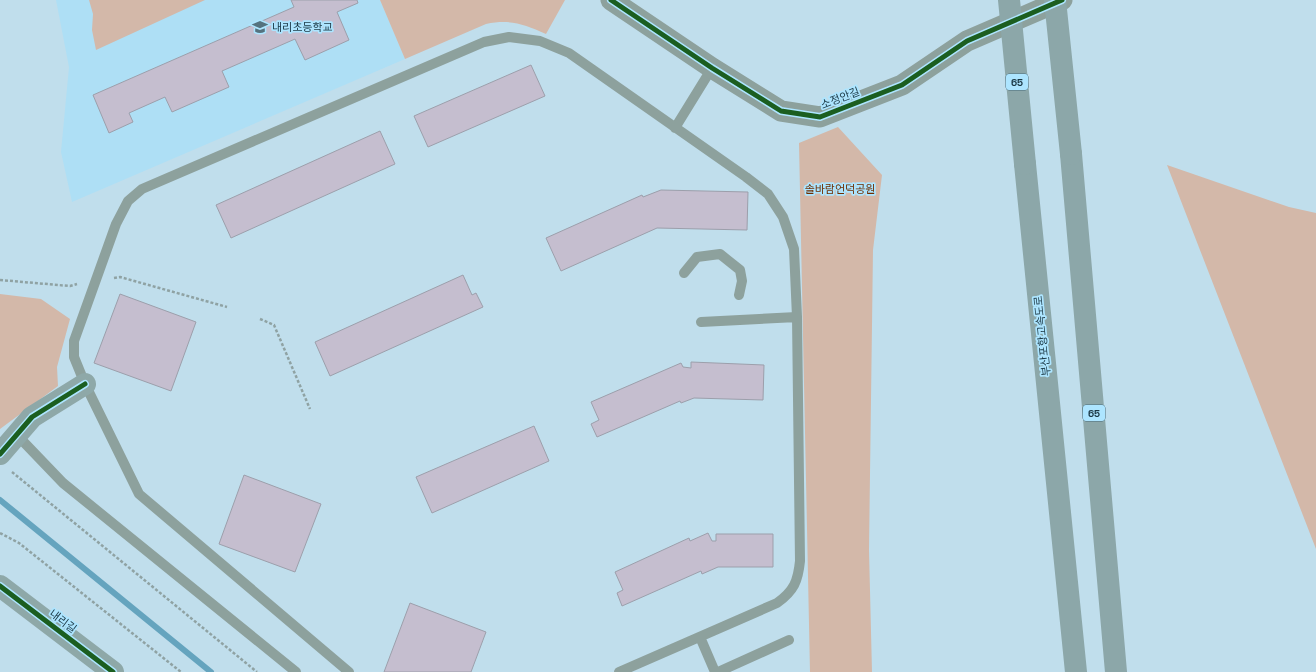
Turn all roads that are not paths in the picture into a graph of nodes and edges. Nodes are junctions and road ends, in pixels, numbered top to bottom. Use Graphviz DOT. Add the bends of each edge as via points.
graph roads {
  1 [pos="611,0"];
  2 [pos="1009,0"];
  3 [pos="1054,0"];
  4 [pos="1062,0"];
  5 [pos="712,68"];
  6 [pos="675,128"];
  7 [pos="684,274"];
  8 [pos="739,296"];
  9 [pos="797,317"];
  10 [pos="701,322"];
  11 [pos="85,384"];
  12 [pos="7,452"];
  13 [pos="0,586"];
  14 [pos="700,637"];
  15 [pos="789,640"];
  16 [pos="113,672"];
  17 [pos="296,672"];
  18 [pos="349,672"];
  19 [pos="619,672"];
  20 [pos="716,672"];
  21 [pos="1076,672"];
  22 [pos="1116,672"];
  1 -- 5 [label="street, 소정안길"];
  2 -- 21 [label="highway, 부산포항고속도로 / 65, bridge"];
  3 -- 22 [label="highway, 65, bridge" via="1071,154"];
  4 -- 5 [label="street, 소정안길" via="967,41 902,85 820,117 781,111"];
  5 -- 6 [label="lane"];
  6 -- 9 [label="lane" via="768,194 783,216 794,248"];
  6 -- 11 [label="lane" via="569,53 540,41 509,37 484,42 142,189 128,201 116,224 74,341 74,357"];
  7 -- 8 [label="lane" via="697,257 720,254 740,270 742,281"];
  9 -- 10 [label="lane"];
  9 -- 14 [label="lane" via="800,561 796,583 789,593 777,602"];
  11 -- 12 [label="street" via="32,417"];
  11 -- 18 [label="lane" via="139,494"];
  12 -- 17 [label="lane" via="64,483"];
  13 -- 16 [label="street, 내리길"];
  14 -- 19 [label="lane"];
  14 -- 20 [label="lane"];
  15 -- 20 [label="lane"];
}
